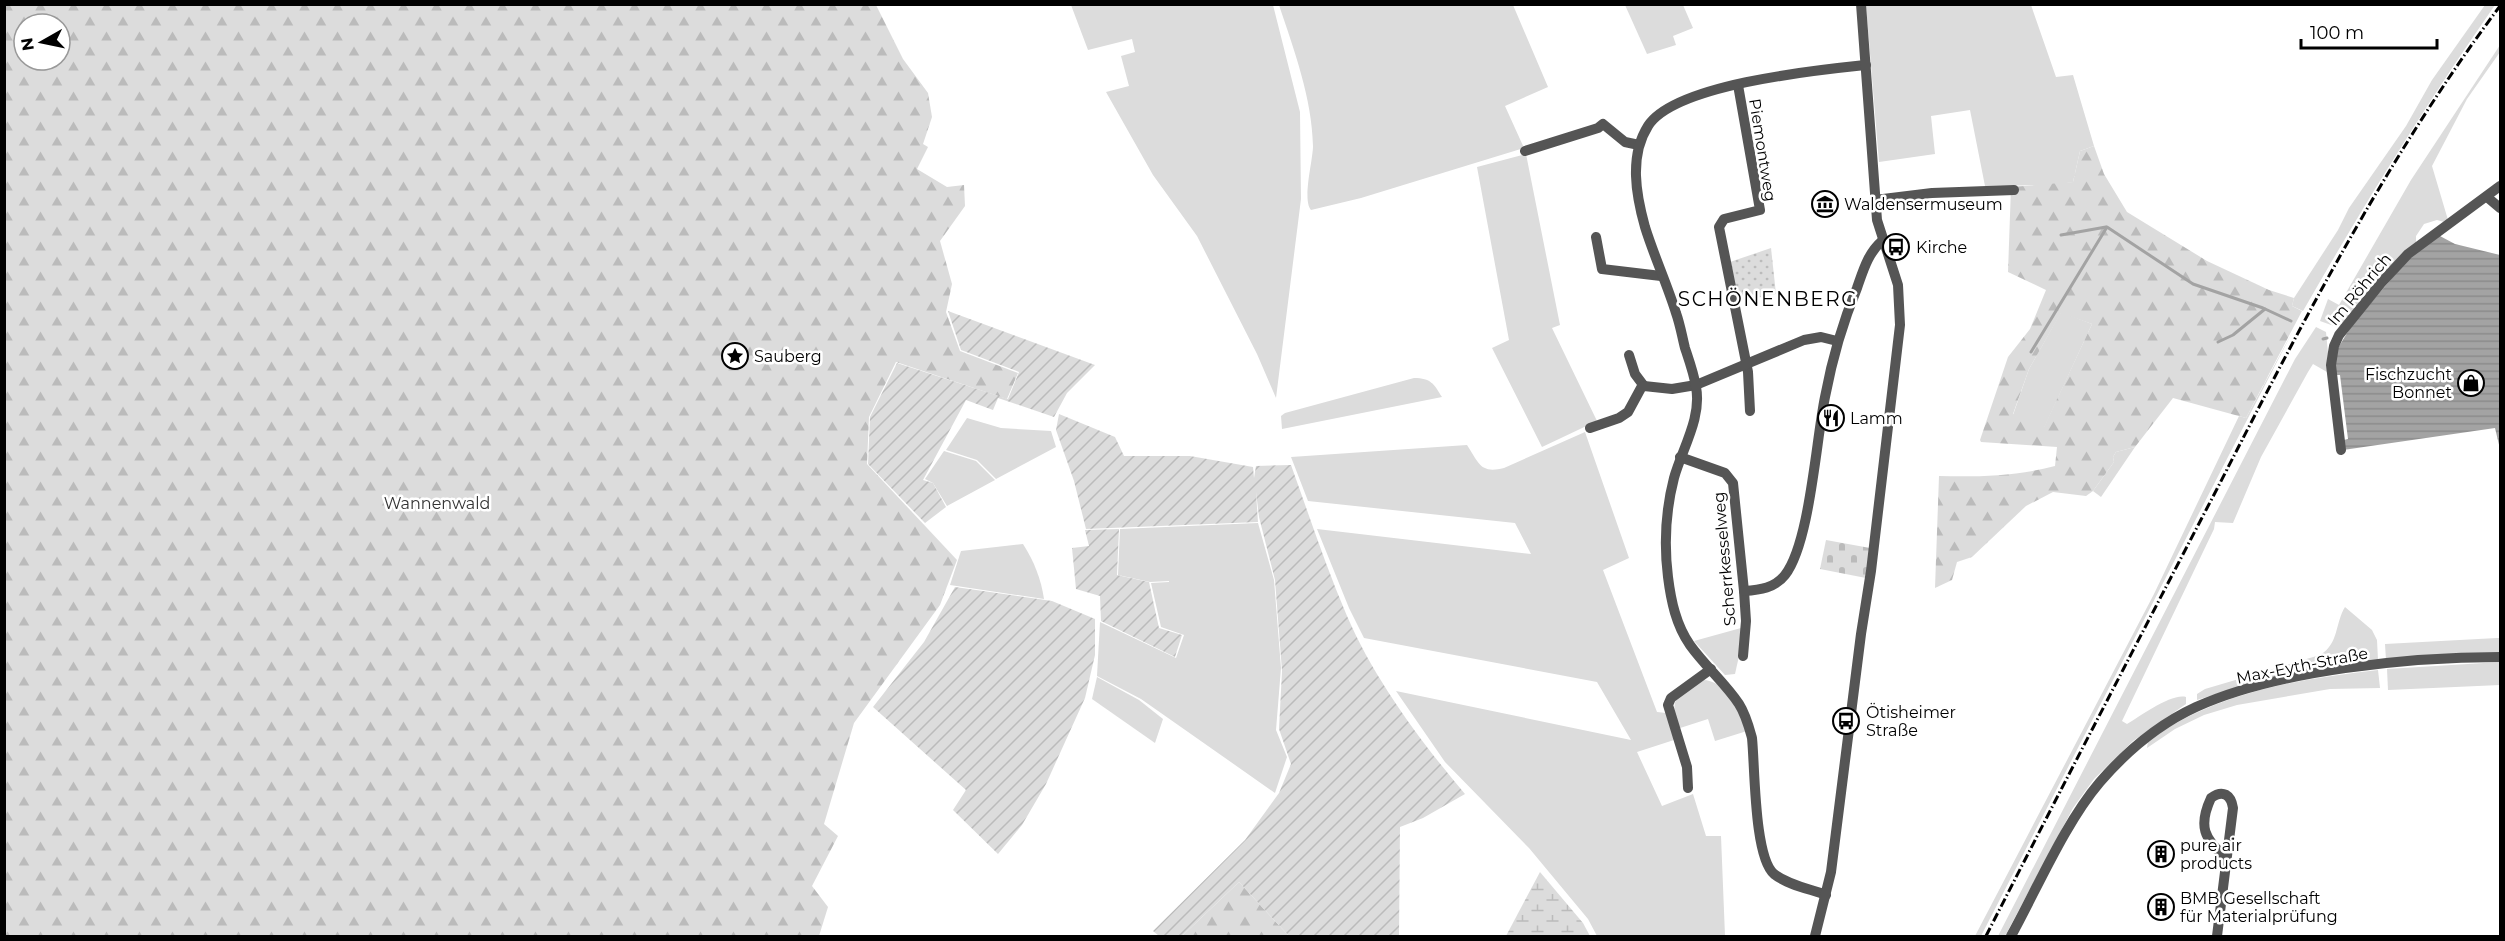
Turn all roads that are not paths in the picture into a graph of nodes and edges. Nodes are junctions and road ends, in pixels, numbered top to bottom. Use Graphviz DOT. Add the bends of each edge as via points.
graph roads {
  1 [pos="1861,4"];
  2 [pos="1866,64"];
  3 [pos="1738,85"];
  4 [pos="1640,145"];
  5 [pos="1525,151"];
  6 [pos="2500,186"];
  7 [pos="2014,190"];
  8 [pos="2487,197"];
  9 [pos="1875,200"];
  10 [pos="2500,208"];
  11 [pos="1596,237"];
  12 [pos="1882,241"];
  13 [pos="1661,276"];
  14 [pos="1837,340"];
  15 [pos="1629,355"];
  16 [pos="1747,363"];
  17 [pos="1696,385"];
  18 [pos="1644,386"];
  19 [pos="1750,411"];
  20 [pos="1590,428"];
  21 [pos="2341,450"];
  22 [pos="1680,457"];
  23 [pos="1744,591"];
  24 [pos="1743,656"];
  25 [pos="2500,657"];
  26 [pos="1711,669"];
  27 [pos="1688,788"];
  28 [pos="2226,858"];
  29 [pos="1826,895"];
  30 [pos="1815,936"];
  31 [pos="2011,936"];
  32 [pos="2217,936"];
  1 -- 2 [label="street"];
  2 -- 3 [label="street" via="1783,74"];
  2 -- 9 [label="street"];
  3 -- 4 [label="street" via="1667,109 1649,126"];
  3 -- 16 [label="street, Piemontweg" via="1760,210 1724,219 1719,227"];
  4 -- 5 [label="street" via="1626,142 1603,124"];
  4 -- 13 [label="street" via="1636,167 1640,202"];
  6 -- 8 [label="street, Im Röhrich"];
  7 -- 9 [label="street"];
  8 -- 10 [label="street"];
  8 -- 21 [label="street, Im Röhrich" via="2408,254 2361,307 2334,346 2331,365"];
  9 -- 12 [label="street"];
  11 -- 13 [label="street" via="1602,269"];
  12 -- 14 [label="street" via="1869,256"];
  12 -- 29 [label="street" via="1898,285 1900,325 1873,559"];
  13 -- 17 [label="street" via="1677,314"];
  14 -- 16 [label="street" via="1812,337"];
  14 -- 23 [label="street" via="1795,557 1777,583"];
  15 -- 18 [label="street"];
  16 -- 17 [label="street"];
  16 -- 19 [label="street"];
  17 -- 18 [label="street" via="1672,389"];
  17 -- 22 [label="street" via="1696,413"];
  18 -- 20 [label="street" via="1628,412"];
  22 -- 23 [label="street, Scherrkesselweg" via="1725,474 1733,483"];
  22 -- 26 [label="street" via="1666,532 1668,577 1680,628"];
  23 -- 24 [label="street, Scherrkesselweg"];
  25 -- 31 [label="street, Max-Eyth-Straße" via="2343,669 2276,682 2221,697 2169,722 2120,760 2098,784 2079,811"];
  26 -- 27 [label="street" via="1671,698 1668,705 1687,767"];
  26 -- 29 [label="street" via="1740,706 1752,738 1761,844 1767,866 1786,881"];
  28 -- 28 [label="street" via="2234,808 2231,799 2220,793 2208,805 2205,834"];
  28 -- 32 [label="street"];
  29 -- 30 [label="street"];
}
